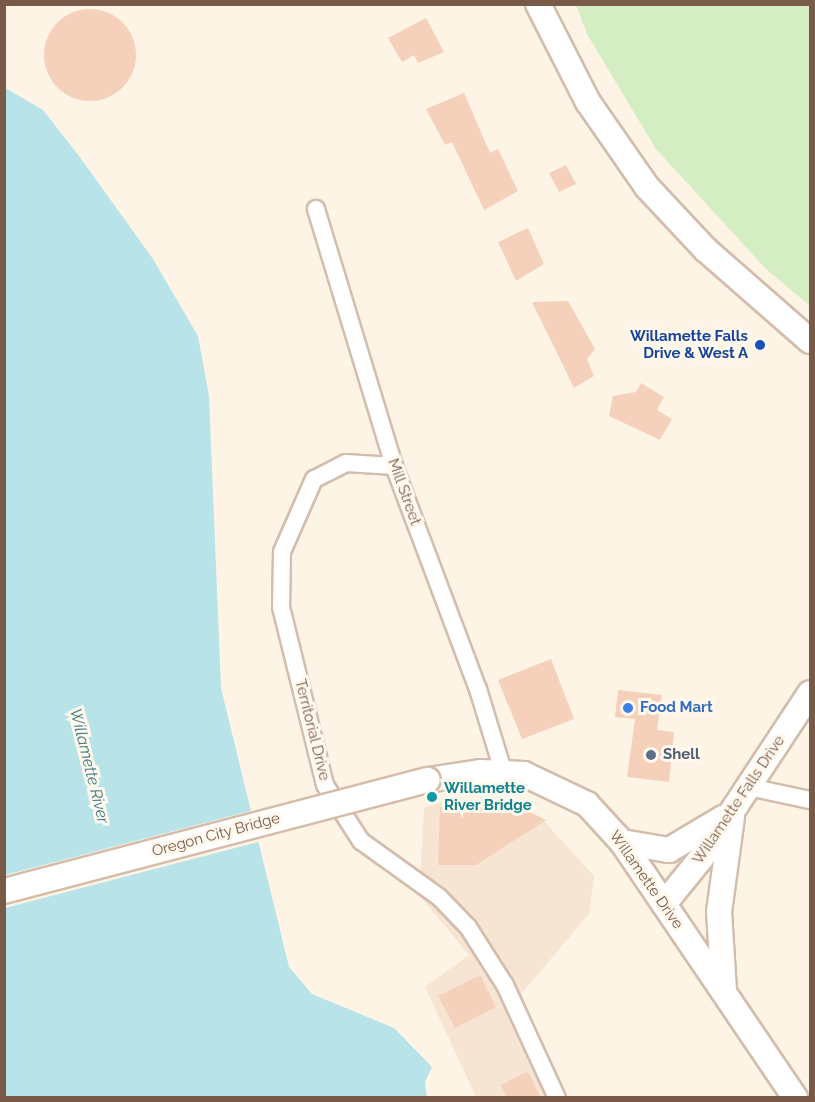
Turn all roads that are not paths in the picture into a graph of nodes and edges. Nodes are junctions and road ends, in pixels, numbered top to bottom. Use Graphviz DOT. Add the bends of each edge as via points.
graph roads {
  1 [pos="538,4"];
  2 [pos="316,209"];
  3 [pos="810,341"];
  4 [pos="394,466"];
  5 [pos="810,693"];
  6 [pos="503,771"];
  7 [pos="428,780"];
  8 [pos="749,787"];
  9 [pos="810,800"];
  10 [pos="733,812"];
  11 [pos="622,842"];
  12 [pos="4,891"];
  13 [pos="664,904"];
  14 [pos="724,992"];
  15 [pos="557,1098"];
  16 [pos="795,1098"];
  1 -- 3 [label="main road" via="588,102 647,187 706,250"];
  2 -- 4 [label="street, Mill Street"];
  4 -- 6 [label="street, Mill Street" via="478,689"];
  4 -- 15 [label="street, Territorial Drive" via="346,463 314,479 282,552 281,607 325,785 361,841 439,897 468,927 506,985"];
  5 -- 8 [label="main road, Willamette Falls Drive"];
  6 -- 7 [label="main road, Willamette Drive"];
  6 -- 11 [label="main road, Willamette Drive" via="563,789"];
  7 -- 12 [label="main road, Oregon City Bridge, bridge"];
  8 -- 9 [label="street"];
  8 -- 10 [label="main road, Willamette Falls Drive"];
  10 -- 11 [label="main road" via="669,850"];
  10 -- 13 [label="main road, Willamette Falls Drive"];
  10 -- 14 [label="main road" via="719,912"];
  11 -- 13 [label="main road, Willamette Drive"];
  13 -- 14 [label="main road, Willamette Drive"];
  14 -- 16 [label="main road, Willamette Drive"];
}
